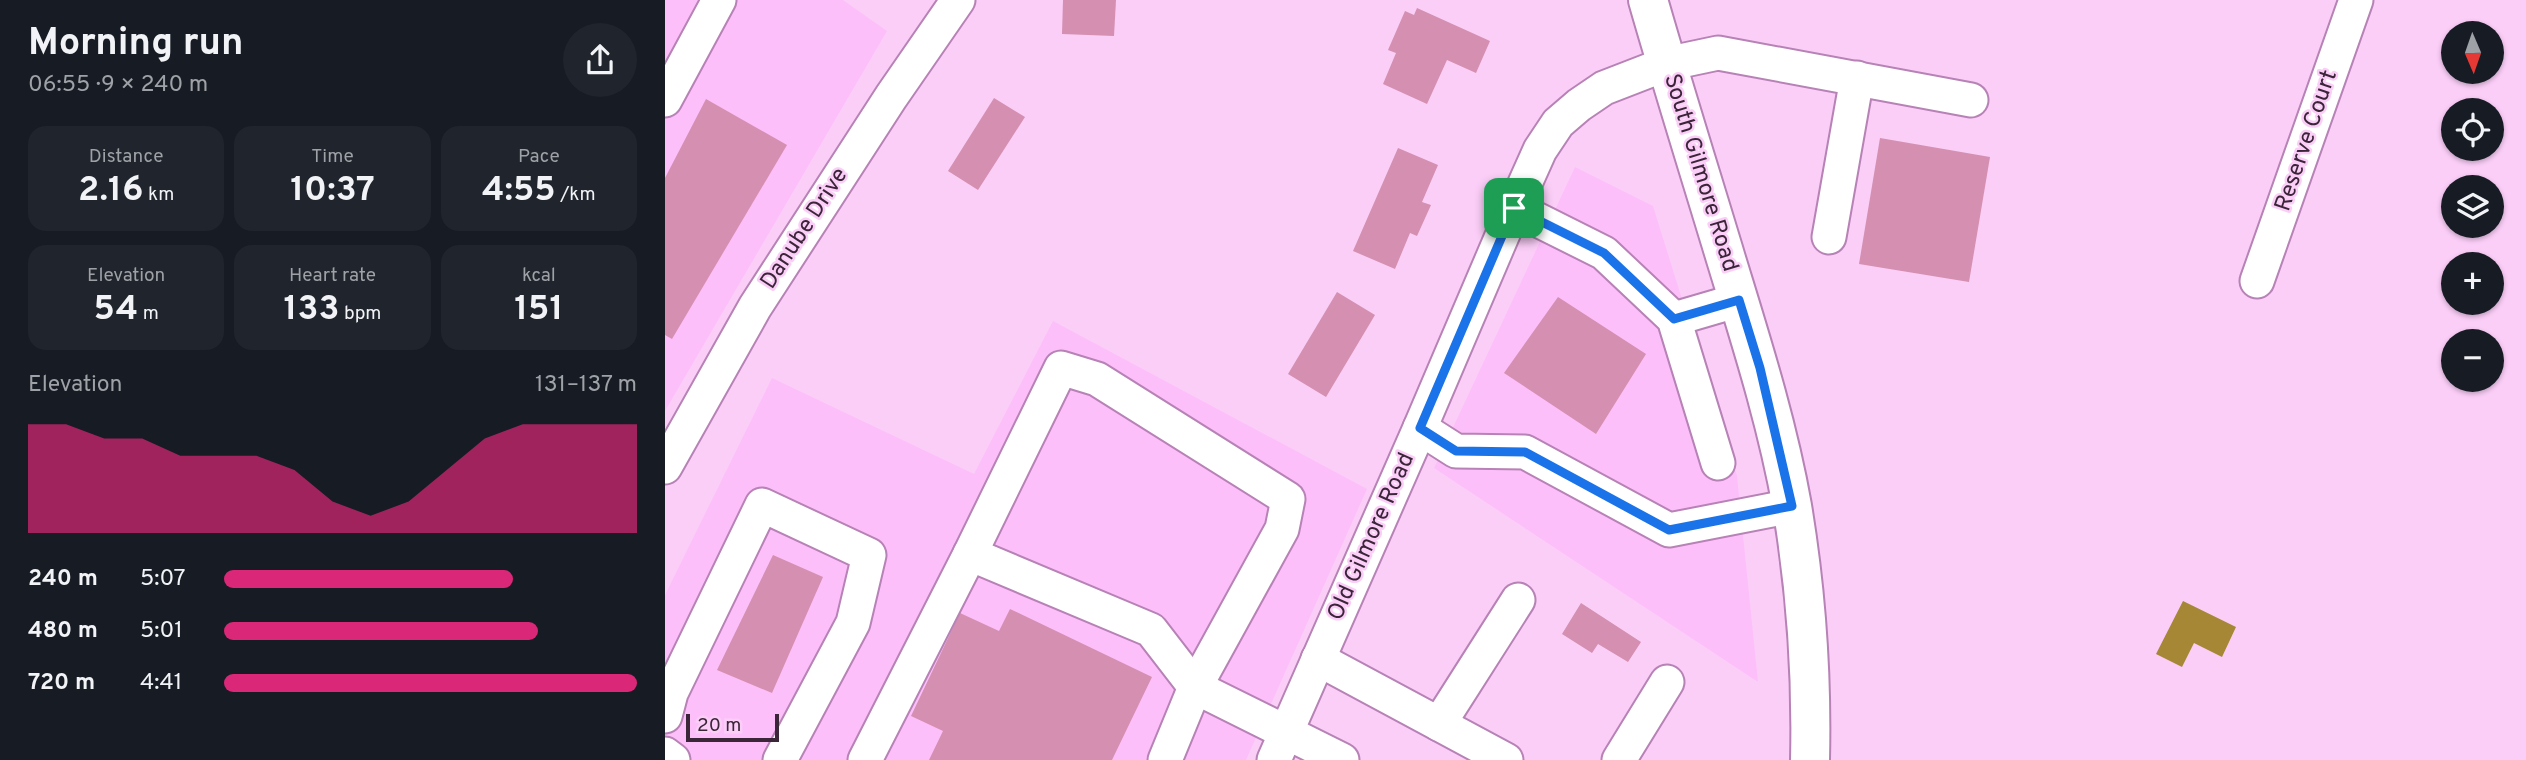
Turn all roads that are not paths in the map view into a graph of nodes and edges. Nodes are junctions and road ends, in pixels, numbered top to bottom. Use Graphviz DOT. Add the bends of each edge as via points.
graph roads {
  1 [pos="719,0"];
  2 [pos="1648,0"];
  3 [pos="2356,0"];
  4 [pos="949,3"];
  5 [pos="1666,64"];
  6 [pos="1857,78"];
  7 [pos="665,100"];
  8 [pos="1971,100"];
  9 [pos="1514,208"];
  10 [pos="1829,237"];
  11 [pos="2257,281"];
  12 [pos="1739,300"];
  13 [pos="1674,319"];
  14 [pos="1420,428"];
  15 [pos="1718,463"];
  16 [pos="665,467"];
  17 [pos="1792,506"];
  18 [pos="970,554"];
  19 [pos="1518,600"];
  20 [pos="1318,659"];
  21 [pos="1667,682"];
  22 [pos="1195,687"];
  23 [pos="665,716"];
  24 [pos="1439,724"];
  25 [pos="1280,747"];
  26 [pos="665,754"];
  27 [pos="673,760"];
  28 [pos="780,760"];
  29 [pos="865,760"];
  30 [pos="1165,760"];
  31 [pos="1342,760"];
  32 [pos="1506,760"];
  33 [pos="1619,760"];
  34 [pos="1810,760"];
  1 -- 7 [label="street"];
  2 -- 5 [label="main road, South Gilmore Road"];
  3 -- 11 [label="street, Reserve Court"];
  4 -- 16 [label="street, Danube Drive" via="755,307"];
  5 -- 6 [label="street, Old Gilmore Road" via="1718,53"];
  5 -- 9 [label="street, Old Gilmore Road" via="1604,88 1558,123"];
  5 -- 12 [label="main road, South Gilmore Road"];
  6 -- 8 [label="street, Old Gilmore Road"];
  6 -- 10 [label="street"];
  9 -- 13 [label="street" via="1604,253"];
  9 -- 14 [label="street, Old Gilmore Road"];
  12 -- 13 [label="street"];
  12 -- 17 [label="main road, South Gilmore Road"];
  13 -- 15 [label="street"];
  14 -- 17 [label="street" via="1456,451 1525,452 1669,530"];
  14 -- 20 [label="street, Old Gilmore Road"];
  17 -- 34 [label="main road, South Gilmore Road" via="1808,647"];
  18 -- 22 [label="street" via="1151,630"];
  18 -- 22 [label="street" via="1061,368 1097,379 1288,499 1282,529"];
  18 -- 29 [label="street"];
  19 -- 24 [label="street"];
  20 -- 24 [label="street"];
  20 -- 25 [label="street, Old Gilmore Road"];
  21 -- 33 [label="street"];
  22 -- 25 [label="street"];
  22 -- 30 [label="street"];
  23 -- 28 [label="street" via="671,693 762,505 869,555 853,623"];
  24 -- 32 [label="street"];
  25 -- 31 [label="street"];
  26 -- 27 [label="street"];
}
